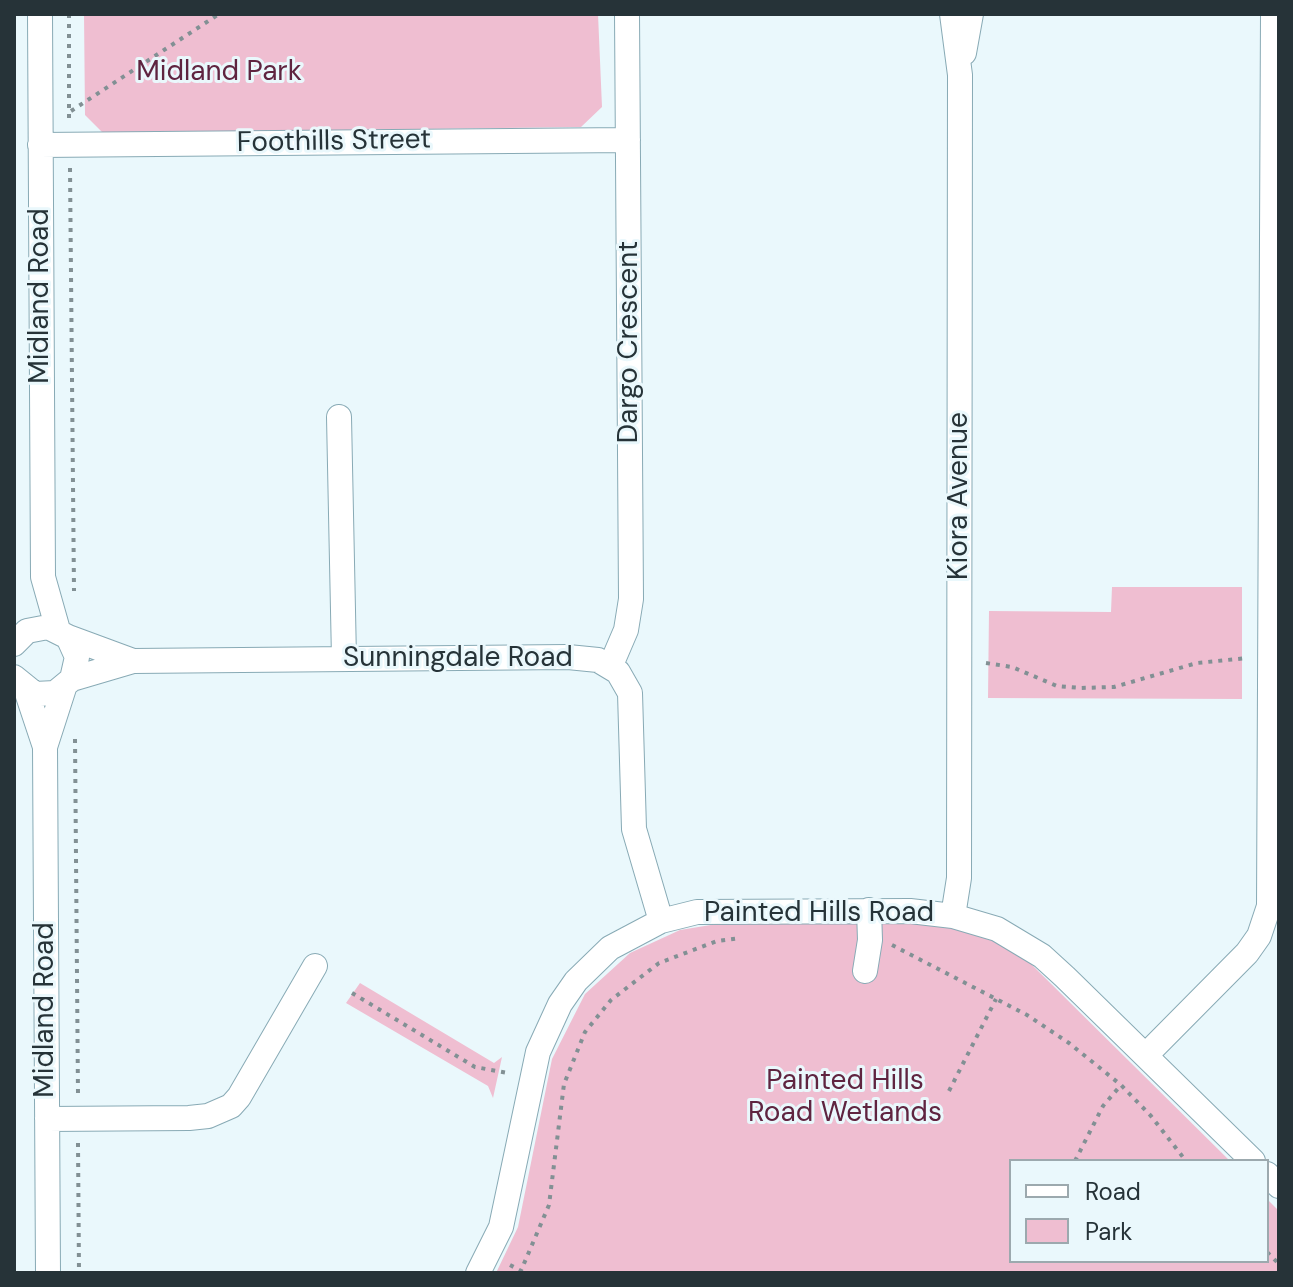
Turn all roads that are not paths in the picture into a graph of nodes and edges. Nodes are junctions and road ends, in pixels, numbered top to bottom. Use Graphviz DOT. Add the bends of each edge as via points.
graph roads {
  1 [pos="40,14"];
  2 [pos="627,14"];
  3 [pos="952,14"];
  4 [pos="971,14"];
  5 [pos="1273,14"];
  6 [pos="960,75"];
  7 [pos="1276,122"];
  8 [pos="628,140"];
  9 [pos="40,145"];
  10 [pos="339,417"];
  11 [pos="1276,450"];
  12 [pos="43,577"];
  13 [pos="63,634"];
  14 [pos="18,640"];
  15 [pos="344,659"];
  16 [pos="133,661"];
  17 [pos="611,665"];
  18 [pos="17,681"];
  19 [pos="68,684"];
  20 [pos="45,747"];
  21 [pos="869,910"];
  22 [pos="953,916"];
  23 [pos="661,921"];
  24 [pos="315,966"];
  25 [pos="865,971"];
  26 [pos="1146,1055"];
  27 [pos="47,1119"];
  28 [pos="1251,1159"];
  29 [pos="48,1273"];
  30 [pos="478,1273"];
  1 -- 9 [label="street, Midland Road"];
  2 -- 8 [label="street, Dargo Crescent"];
  3 -- 6 [label="street, Kiora Avenue"];
  4 -- 6 [label="street, Kiora Avenue"];
  5 -- 7 [label="street"];
  6 -- 22 [label="street, Kiora Avenue" via="959,863"];
  7 -- 11 [label="street"];
  8 -- 9 [label="street, Foothills Street"];
  8 -- 17 [label="street, Dargo Crescent" via="631,599 626,630"];
  9 -- 12 [label="street, Midland Road"];
  10 -- 15 [label="street"];
  11 -- 26 [label="street" via="1272,880 1266,922 1247,953"];
  12 -- 13 [label="street, Midland Road"];
  12 -- 14 [label="street, Midland Road"];
  13 -- 14 [label="street" via="37,627"];
  13 -- 16 [label="street, Sunningdale Road"];
  13 -- 19 [label="street, Midland Road" via="77,657"];
  15 -- 16 [label="street, Sunningdale Road"];
  15 -- 17 [label="street, Sunningdale Road" via="568,657"];
  16 -- 19 [label="street, Sunningdale Road"];
  17 -- 23 [label="street, Sunningdale Road" via="630,693 634,829"];
  18 -- 19 [label="street, Sunningdale Road" via="45,695"];
  18 -- 20 [label="street, Midland Road"];
  19 -- 20 [label="street, Midland Road"];
  20 -- 27 [label="street, Midland Road"];
  21 -- 22 [label="street, Painted Hills Road"];
  21 -- 23 [label="street, Painted Hills Road" via="716,910"];
  21 -- 25 [label="street"];
  22 -- 26 [label="street, Painted Hills Road" via="997,929 1042,956"];
  23 -- 30 [label="street, Painted Hills Road" via="610,948 576,981 547,1028 501,1227"];
  24 -- 27 [label="street" via="231,1106 189,1118"];
  26 -- 28 [label="street, Painted Hills Road"];
  27 -- 29 [label="street, Midland Road"];
}
